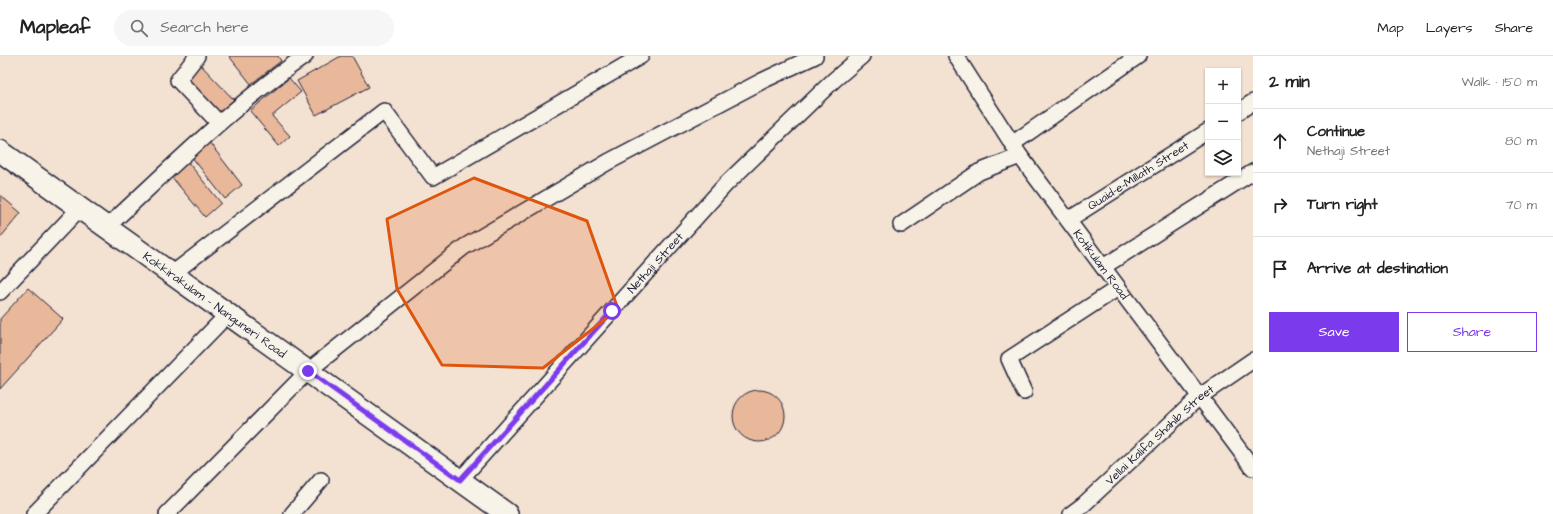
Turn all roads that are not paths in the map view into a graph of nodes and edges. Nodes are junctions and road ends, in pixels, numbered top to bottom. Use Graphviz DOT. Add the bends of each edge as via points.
graph roads {
  1 [pos="197,56"];
  2 [pos="305,56"];
  3 [pos="641,56"];
  4 [pos="815,56"];
  5 [pos="956,56"];
  6 [pos="1138,56"];
  7 [pos="855,57"];
  8 [pos="1253,102"];
  9 [pos="1241,110"];
  10 [pos="219,123"];
  11 [pos="1205,133"];
  12 [pos="1016,150"];
  13 [pos="0,151"];
  14 [pos="1253,172"];
  15 [pos="80,208"];
  16 [pos="1068,220"];
  17 [pos="901,225"];
  18 [pos="107,227"];
  19 [pos="1103,267"];
  20 [pos="172,274"];
  21 [pos="1118,288"];
  22 [pos="0,292"];
  23 [pos="228,314"];
  24 [pos="1253,360"];
  25 [pos="308,371"];
  26 [pos="1024,392"];
  27 [pos="1199,397"];
  28 [pos="1253,468"];
  29 [pos="321,480"];
  30 [pos="460,480"];
  31 [pos="34,514"];
  32 [pos="167,514"];
  33 [pos="292,514"];
  34 [pos="507,514"];
  35 [pos="1071,514"];
  1 -- 10 [label="street" via="178,80"];
  2 -- 10 [label="street"];
  3 -- 20 [label="street" via="433,177 384,110"];
  4 -- 25 [label="street" via="608,162 464,247"];
  5 -- 12 [label="street, Kotikulam Road"];
  6 -- 12 [label="street"];
  7 -- 30 [label="street, Nethaji Street" via="726,184"];
  8 -- 9 [label="street"];
  10 -- 18 [label="street"];
  11 -- 16 [label="street, Quaid-e-Millath Street"];
  12 -- 16 [label="street, Kotikulam Road"];
  12 -- 17 [label="street" via="978,172"];
  13 -- 15 [label="main road, Kokkirakulam - Nanguneri Road"];
  14 -- 19 [label="street"];
  15 -- 18 [label="main road, Kokkirakulam - Nanguneri Road"];
  15 -- 22 [label="street"];
  16 -- 19 [label="street, Kotikulam Road"];
  18 -- 20 [label="main road, Kokkirakulam - Nanguneri Road"];
  19 -- 21 [label="street, Kotikulam Road"];
  20 -- 23 [label="main road, Kokkirakulam - Nanguneri Road"];
  21 -- 26 [label="street" via="1009,359"];
  21 -- 27 [label="street, Kotikulam Road"];
  23 -- 25 [label="main road, Kokkirakulam - Nanguneri Road"];
  23 -- 31 [label="street"];
  24 -- 27 [label="street, Vellai Kalifa Shahib Street"];
  25 -- 30 [label="main road, Kokkirakulam - Nanguneri Road"];
  25 -- 32 [label="street"];
  27 -- 28 [label="street, Kotikulam Road"];
  27 -- 35 [label="street, Vellai Kalifa Shahib Street"];
  29 -- 33 [label="street"];
  30 -- 34 [label="main road, Kokkirakulam - Nanguneri Road"];
}
